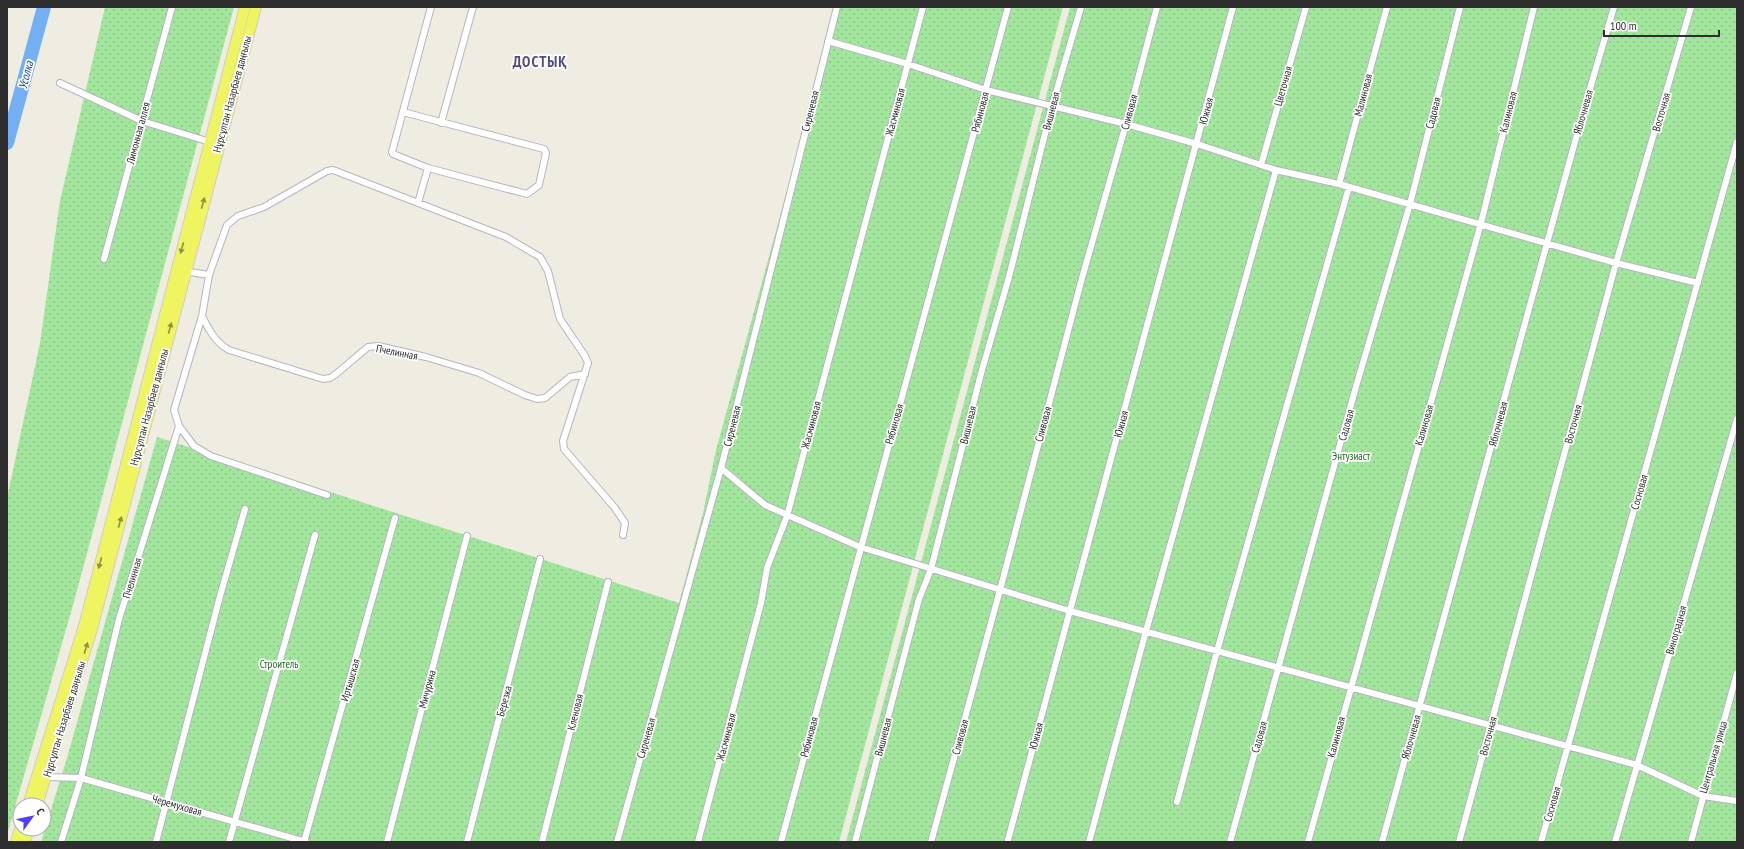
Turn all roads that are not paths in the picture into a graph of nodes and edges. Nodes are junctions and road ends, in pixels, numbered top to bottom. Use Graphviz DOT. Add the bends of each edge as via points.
graph roads {
  1 [pos="172,7"];
  2 [pos="245,7"];
  3 [pos="256,7"];
  4 [pos="431,7"];
  5 [pos="473,7"];
  6 [pos="837,7"];
  7 [pos="923,7"];
  8 [pos="1008,7"];
  9 [pos="1081,7"];
  10 [pos="1157,7"];
  11 [pos="1233,7"];
  12 [pos="1306,7"];
  13 [pos="1387,7"];
  14 [pos="1460,7"];
  15 [pos="1534,7"];
  16 [pos="1614,7"];
  17 [pos="1691,7"];
  18 [pos="828,41"];
  19 [pos="908,64"];
  20 [pos="60,84"];
  21 [pos="986,90"];
  22 [pos="1052,106"];
  23 [pos="403,112"];
  24 [pos="142,121"];
  25 [pos="441,123"];
  26 [pos="1126,124"];
  27 [pos="210,142"];
  28 [pos="1737,142"];
  29 [pos="1197,144"];
  30 [pos="1261,165"];
  31 [pos="428,168"];
  32 [pos="1276,170"];
  33 [pos="1339,184"];
  34 [pos="1349,187"];
  35 [pos="418,203"];
  36 [pos="1410,204"];
  37 [pos="1481,223"];
  38 [pos="1547,244"];
  39 [pos="104,259"];
  40 [pos="1616,263"];
  41 [pos="181,270"];
  42 [pos="209,275"];
  43 [pos="1698,283"];
  44 [pos="202,316"];
  45 [pos="585,374"];
  46 [pos="1737,419"];
  47 [pos="179,426"];
  48 [pos="721,468"];
  49 [pos="327,496"];
  50 [pos="245,509"];
  51 [pos="786,516"];
  52 [pos="395,518"];
  53 [pos="315,535"];
  54 [pos="623,535"];
  55 [pos="467,536"];
  56 [pos="860,547"];
  57 [pos="540,559"];
  58 [pos="931,569"];
  59 [pos="608,582"];
  60 [pos="1000,590"];
  61 [pos="1070,611"];
  62 [pos="1146,631"];
  63 [pos="1217,651"];
  64 [pos="1279,667"];
  65 [pos="1737,673"];
  66 [pos="1350,688"];
  67 [pos="1420,706"];
  68 [pos="1490,726"];
  69 [pos="1569,747"];
  70 [pos="1636,766"];
  71 [pos="46,777"];
  72 [pos="81,778"];
  73 [pos="1703,796"];
  74 [pos="31,797"];
  75 [pos="40,797"];
  76 [pos="1737,801"];
  77 [pos="168,802"];
  78 [pos="1177,802"];
  79 [pos="235,821"];
  80 [pos="1008,840"];
  81 [pos="61,842"];
  82 [pos="156,842"];
  83 [pos="229,842"];
  84 [pos="305,842"];
  85 [pos="387,842"];
  86 [pos="467,842"];
  87 [pos="542,842"];
  88 [pos="617,842"];
  89 [pos="698,842"];
  90 [pos="781,842"];
  91 [pos="855,842"];
  92 [pos="931,842"];
  93 [pos="1089,842"];
  94 [pos="1230,842"];
  95 [pos="1308,842"];
  96 [pos="1382,842"];
  97 [pos="1459,842"];
  98 [pos="1541,842"];
  99 [pos="1615,842"];
  100 [pos="1690,842"];
  1 -- 24 [label="street, Лимонная аллея"];
  2 -- 27 [label="main road, Нұрсұлтан Назарбаев даңғылы"];
  41 -- 3 [label="main road, Нұрсұлтан Назарбаев даңғылы, one-way"];
  4 -- 23 [label="street"];
  5 -- 25 [label="street"];
  6 -- 18 [label="street, Сиреневая"];
  7 -- 19 [label="street, Жасминовая"];
  8 -- 21 [label="street, Рябиновая"];
  9 -- 22 [label="street, Вишневая"];
  10 -- 26 [label="street, Сливовая"];
  11 -- 29 [label="street, Южная"];
  12 -- 30 [label="street, Цветочная"];
  13 -- 33 [label="street, Малиновая"];
  14 -- 36 [label="street, Садовая"];
  15 -- 37 [label="street, Калиновая"];
  16 -- 38 [label="street, Яблочневая"];
  17 -- 40 [label="street, Восточная"];
  18 -- 19 [label="street"];
  18 -- 48 [label="street, Сиреневая"];
  19 -- 21 [label="street"];
  19 -- 51 [label="street, Жасминовая"];
  20 -- 24 [label="street"];
  21 -- 22 [label="street"];
  21 -- 56 [label="street, Рябиновая"];
  22 -- 26 [label="street"];
  22 -- 58 [label="street, Вишневая"];
  23 -- 25 [label="street"];
  23 -- 31 [label="street" via="392,152 395,156"];
  24 -- 27 [label="street"];
  24 -- 39 [label="street, Лимонная аллея"];
  25 -- 31 [label="street" via="544,149 546,153 539,185 527,194"];
  26 -- 29 [label="street"];
  26 -- 60 [label="street, Сливовая" via="1082,278"];
  27 -- 41 [label="main road, Нұрсұлтан Назарбаев даңғылы, one-way"];
  28 -- 43 [label="street, Сосновая"];
  29 -- 30 [label="street"];
  29 -- 61 [label="street, Южная"];
  30 -- 32 [label="street"];
  31 -- 35 [label="street"];
  32 -- 33 [label="street"];
  32 -- 62 [label="street"];
  33 -- 34 [label="street"];
  34 -- 36 [label="street"];
  34 -- 63 [label="street"];
  35 -- 42 [label="street, Пчелинная" via="333,170 327,171 264,207 232,219 227,225"];
  35 -- 45 [label="street" via="506,237 540,257 548,271 560,319 588,363"];
  36 -- 37 [label="street"];
  36 -- 64 [label="street, Садовая" via="1357,383"];
  37 -- 38 [label="street"];
  37 -- 66 [label="street, Калиновая"];
  38 -- 40 [label="street"];
  38 -- 67 [label="street, Яблочневая"];
  40 -- 43 [label="street"];
  40 -- 68 [label="street, Восточная"];
  41 -- 42 [label="street"];
  71 -- 41 [label="main road, Нұрсұлтан Назарбаев даңғылы, one-way" via="92,629"];
  41 -- 74 [label="main road, Нұрсұлтан Назарбаев даңғылы, one-way" via="84,626"];
  42 -- 44 [label="street, Пчелинная"];
  43 -- 69 [label="street, Сосновая"];
  44 -- 45 [label="street, Пчелинная" via="214,338 229,350 324,379 336,374 368,347 378,346 479,373 525,396 537,399 545,398 570,377"];
  44 -- 47 [label="street, Пчелинная" via="174,410"];
  45 -- 54 [label="street" via="563,441 564,449 615,508 625,523"];
  46 -- 70 [label="street, Виноградная"];
  47 -- 49 [label="street" via="194,446 211,456"];
  47 -- 72 [label="street, Пчелинная" via="119,619"];
  48 -- 51 [label="street" via="765,506"];
  48 -- 88 [label="street, Сиреневая"];
  50 -- 77 [label="street" via="220,596"];
  51 -- 56 [label="street"];
  51 -- 89 [label="street, Жасминовая" via="767,568 761,603"];
  52 -- 84 [label="street, Иртышская"];
  53 -- 79 [label="street"];
  55 -- 85 [label="street, Мичурина"];
  56 -- 58 [label="street"];
  56 -- 90 [label="street, Рябиновая"];
  57 -- 86 [label="street, Березка"];
  58 -- 60 [label="street"];
  58 -- 91 [label="street, Вишневая" via="919,599"];
  59 -- 87 [label="street, Кленовая"];
  60 -- 61 [label="street"];
  60 -- 92 [label="street, Сливовая"];
  61 -- 62 [label="street"];
  61 -- 80 [label="street, Южная"];
  62 -- 63 [label="street"];
  62 -- 93 [label="street"];
  63 -- 64 [label="street"];
  63 -- 78 [label="street"];
  64 -- 66 [label="street"];
  64 -- 94 [label="street, Садовая"];
  65 -- 73 [label="street, Центральная улица"];
  66 -- 67 [label="street"];
  66 -- 95 [label="street, Калиновая"];
  67 -- 68 [label="street"];
  67 -- 96 [label="street, Яблочневая"];
  68 -- 69 [label="street"];
  68 -- 97 [label="street, Восточная"];
  69 -- 70 [label="street"];
  69 -- 98 [label="street, Сосновая"];
  70 -- 73 [label="street"];
  70 -- 99 [label="street, Виноградная"];
  71 -- 72 [label="street, Черемуховая"];
  71 -- 75 [label="main road, Нұрсұлтан Назарбаев даңғылы"];
  72 -- 77 [label="street, Черемуховая"];
  72 -- 81 [label="street, Пчелинная"];
  73 -- 76 [label="street"];
  73 -- 100 [label="street, Центральная улица"];
  77 -- 79 [label="street, Черемуховая"];
  77 -- 82 [label="street"];
  79 -- 83 [label="street"];
  79 -- 84 [label="street, Черемуховая"];
}
